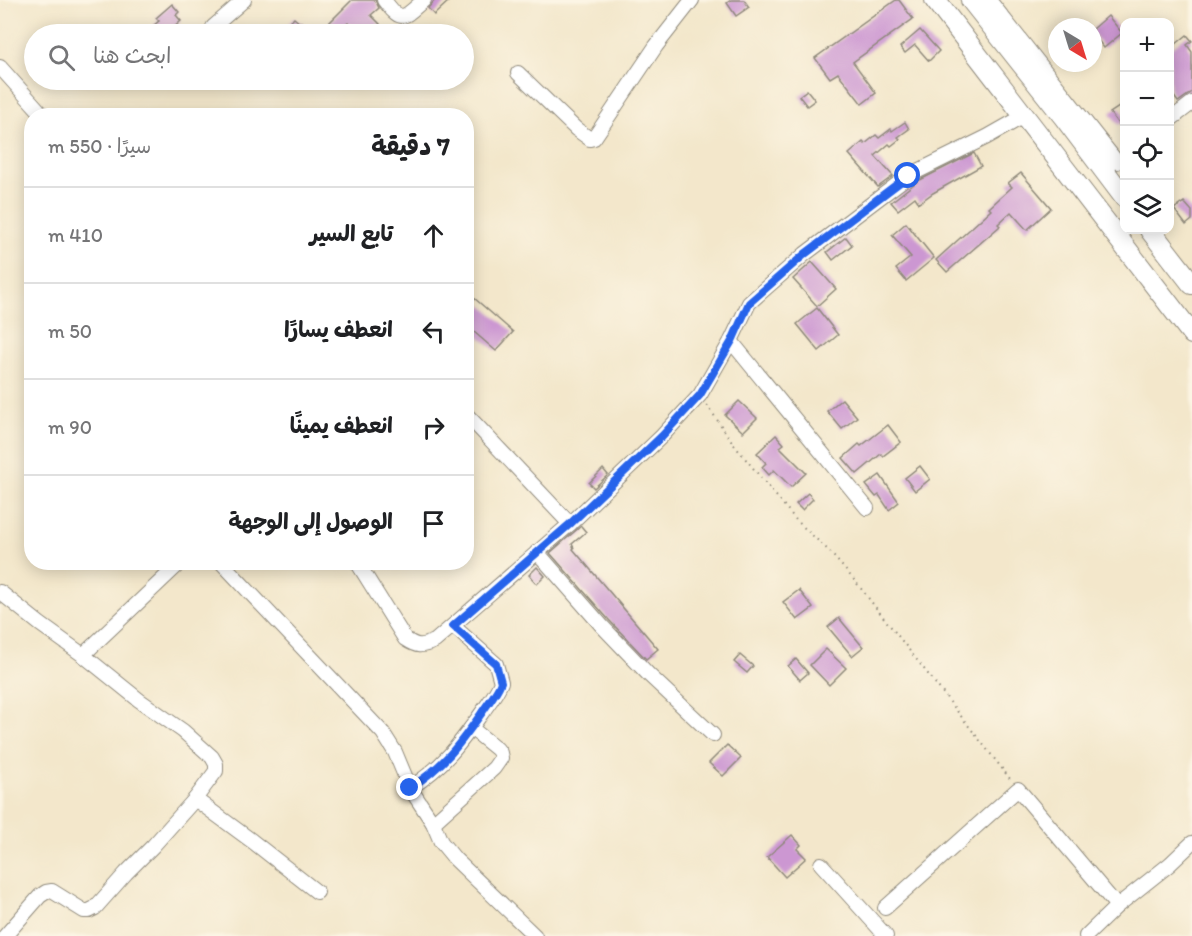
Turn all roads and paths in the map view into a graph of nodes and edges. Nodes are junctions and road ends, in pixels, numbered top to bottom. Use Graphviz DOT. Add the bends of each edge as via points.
graph roads {
  1 [pos="244,0"];
  2 [pos="384,0"];
  3 [pos="424,0"];
  4 [pos="692,0"];
  5 [pos="935,0"];
  6 [pos="971,0"];
  7 [pos="989,0"];
  8 [pos="216,24"];
  9 [pos="0,67"];
  10 [pos="518,73"];
  11 [pos="1192,103"];
  12 [pos="37,108"];
  13 [pos="1024,116"];
  14 [pos="1174,117"];
  15 [pos="1115,163"];
  16 [pos="1120,180"];
  17 [pos="1153,234"];
  18 [pos="1192,284"];
  19 [pos="1192,334"];
  20 [pos="732,341"];
  21 [pos="700,395"];
  22 [pos="474,422"];
  23 [pos="867,508"];
  24 [pos="570,524"];
  25 [pos="537,552"];
  26 [pos="173,570"];
  27 [pos="228,570"];
  28 [pos="362,570"];
  29 [pos="0,592"];
  30 [pos="453,626"];
  31 [pos="83,655"];
  32 [pos="471,728"];
  33 [pos="713,735"];
  34 [pos="410,788"];
  35 [pos="1018,789"];
  36 [pos="195,799"];
  37 [pos="433,823"];
  38 [pos="1192,843"];
  39 [pos="821,864"];
  40 [pos="316,892"];
  41 [pos="1117,906"];
  42 [pos="885,908"];
  43 [pos="5,936"];
  44 [pos="536,936"];
  45 [pos="886,936"];
  46 [pos="1086,936"];
  1 -- 8 [label="street"];
  2 -- 3 [label="street" via="400,16"];
  4 -- 10 [label="street" via="594,138 576,129"];
  5 -- 13 [label="highway"];
  6 -- 15 [label="highway" via="1063,116"];
  7 -- 15 [label="street"];
  9 -- 12 [label="street"];
  11 -- 14 [label="street"];
  13 -- 19 [label="highway"];
  13 -- 20 [label="street" via="908,176 805,254 749,303"];
  15 -- 16 [label="highway"];
  17 -- 18 [label="highway"];
  20 -- 21 [label="street"];
  20 -- 23 [label="street"];
  21 -- 24 [label="street"];
  21 -- 35 [label="path" via="735,446 796,520 855,581"];
  22 -- 24 [label="street"];
  24 -- 25 [label="street"];
  25 -- 30 [label="street"];
  25 -- 33 [label="street" via="649,675"];
  26 -- 31 [label="street"];
  27 -- 34 [label="street" via="383,734"];
  28 -- 30 [label="street" via="405,639 414,645 435,641"];
  29 -- 31 [label="street"];
  30 -- 32 [label="street" via="496,664 501,682"];
  31 -- 36 [label="street" via="212,757 216,771"];
  32 -- 34 [label="street" via="440,765"];
  32 -- 37 [label="street" via="497,749 501,758"];
  34 -- 37 [label="street"];
  35 -- 41 [label="street"];
  35 -- 42 [label="street"];
  36 -- 40 [label="street"];
  36 -- 43 [label="street" via="95,908 84,911 52,891 46,892"];
  37 -- 44 [label="street" via="455,860"];
  38 -- 41 [label="street"];
  39 -- 45 [label="street"];
  41 -- 46 [label="street"];
}
